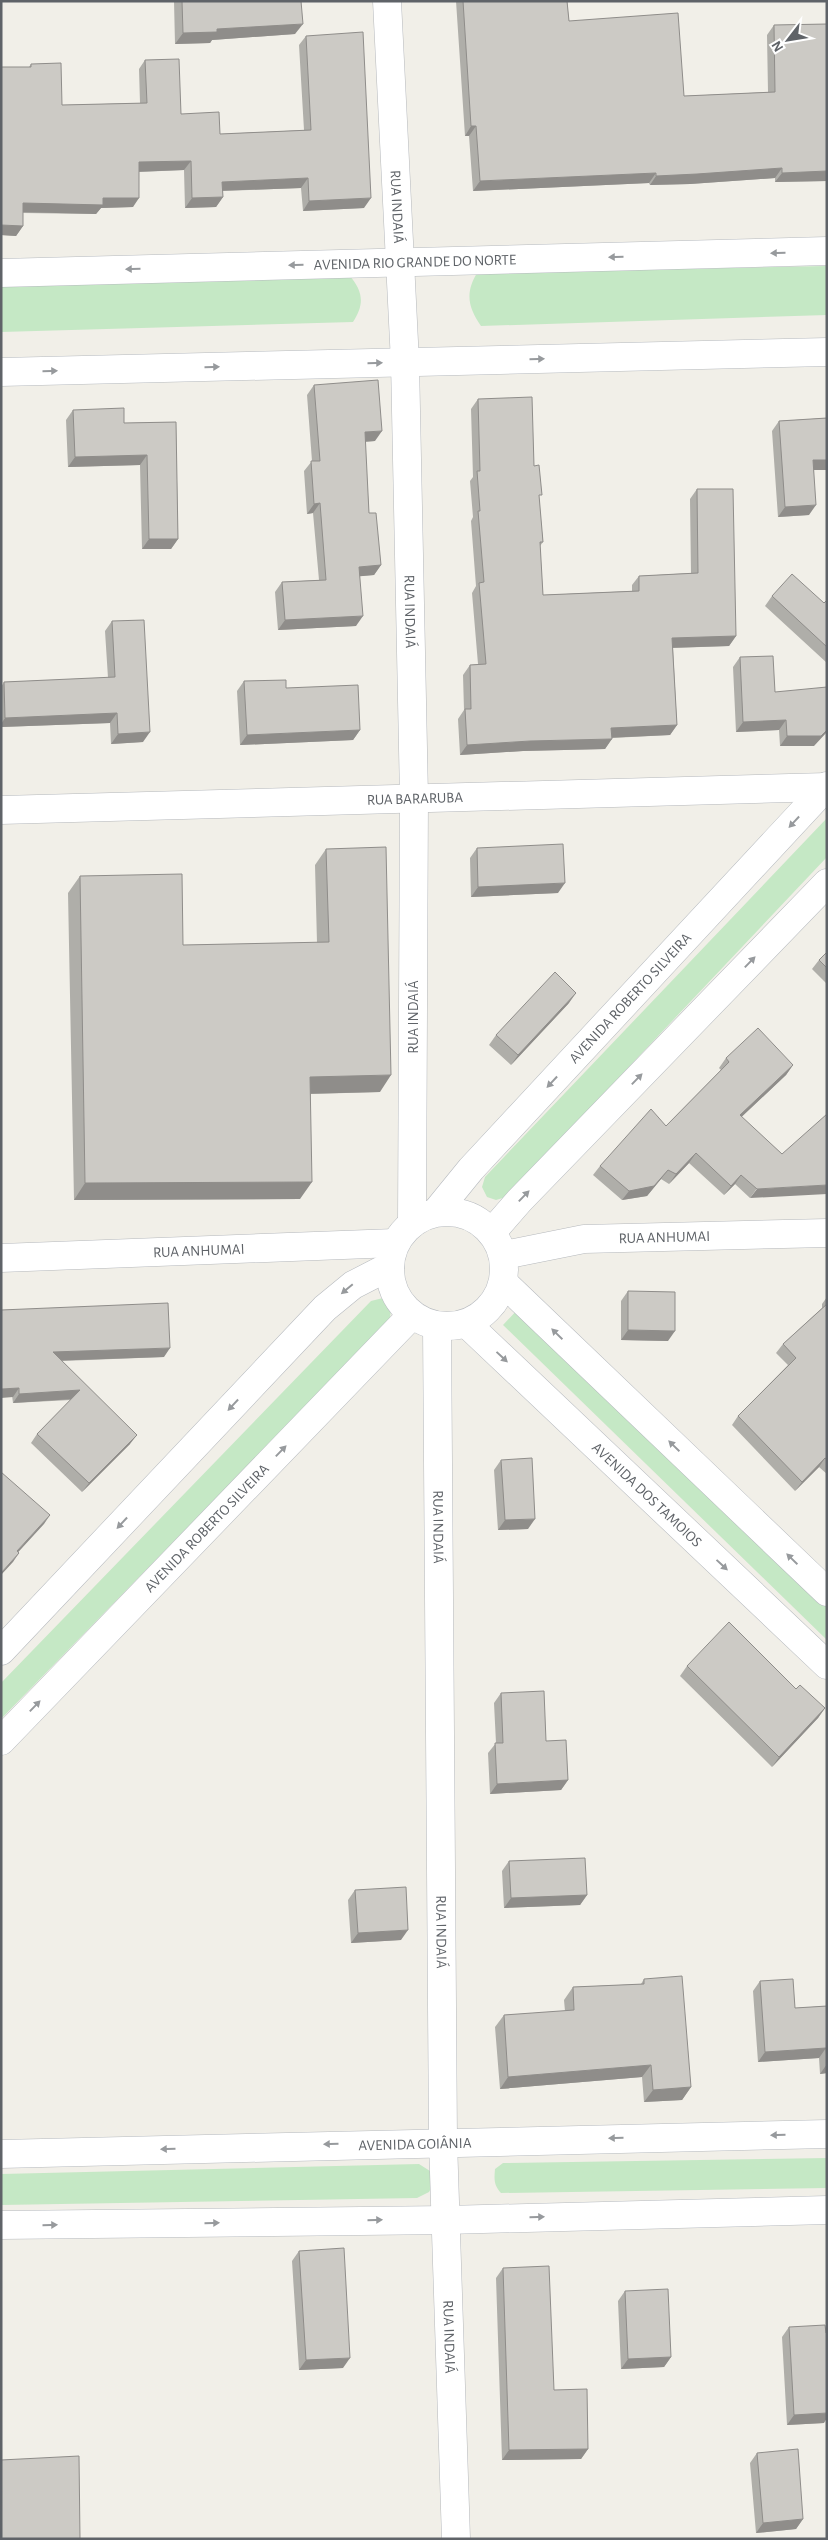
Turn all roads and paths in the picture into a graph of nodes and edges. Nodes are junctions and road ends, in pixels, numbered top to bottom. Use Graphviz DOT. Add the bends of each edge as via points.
graph roads {
  1 [pos="387,1"];
  2 [pos="827,251"];
  3 [pos="398,262"];
  4 [pos="1,273"];
  5 [pos="827,352"];
  6 [pos="404,362"];
  7 [pos="1,372"];
  8 [pos="826,786"];
  9 [pos="414,797"];
  10 [pos="1,810"];
  11 [pos="827,883"];
  12 [pos="827,1233"];
  13 [pos="408,1236"];
  14 [pos="498,1244"];
  15 [pos="1,1258"];
  16 [pos="504,1283"];
  17 [pos="412,1315"];
  18 [pos="467,1324"];
  19 [pos="437,1326"];
  20 [pos="827,1592"];
  21 [pos="1,1651"];
  22 [pos="827,1665"];
  23 [pos="1,1741"];
  24 [pos="827,2134"];
  25 [pos="443,2141"];
  26 [pos="1,2154"];
  27 [pos="827,2210"];
  28 [pos="447,2220"];
  29 [pos="1,2225"];
  30 [pos="456,2539"];
  1 -- 3 [label="street, RUA INDAIÁ"];
  2 -- 3 [label="street, AVENIDA RIO GRANDE DO NORTE, one-way"];
  3 -- 4 [label="street, AVENIDA RIO GRANDE DO NORTE, one-way"];
  3 -- 6 [label="street, RUA INDAIÁ"];
  6 -- 5 [label="street, one-way"];
  7 -- 6 [label="street, one-way"];
  6 -- 9 [label="street, RUA INDAIÁ"];
  8 -- 9 [label="street, RUA BARARUBA"];
  8 -- 13 [label="street, AVENIDA ROBERTO SILVEIRA, one-way"];
  9 -- 10 [label="street, RUA BARARUBA"];
  9 -- 13 [label="street, RUA INDAIÁ"];
  14 -- 11 [label="street, one-way" via="519,1201"];
  12 -- 14 [label="street, RUA ANHUMAI"];
  13 -- 14 [label="street" via="467,1214"];
  13 -- 15 [label="street, RUA ANHUMAI"];
  13 -- 17 [label="street" via="395,1293"];
  13 -- 21 [label="street, AVENIDA ROBERTO SILVEIRA, one-way" via="325,1308"];
  14 -- 16 [label="street"];
  16 -- 18 [label="street" via="490,1308"];
  20 -- 16 [label="street, one-way"];
  17 -- 19 [label="street"];
  23 -- 17 [label="street, AVENIDA ROBERTO SILVEIRA, one-way"];
  18 -- 19 [label="street"];
  18 -- 22 [label="street, AVENIDA DOS TAMOIOS, one-way"];
  19 -- 25 [label="street, RUA INDAIÁ"];
  24 -- 25 [label="street, AVENIDA GOIÂNIA, one-way"];
  25 -- 26 [label="street, AVENIDA GOIÂNIA, one-way"];
  25 -- 28 [label="street, RUA INDAIÁ"];
  28 -- 27 [label="street, one-way"];
  29 -- 28 [label="street, one-way"];
  28 -- 30 [label="street, RUA INDAIÁ"];
}
